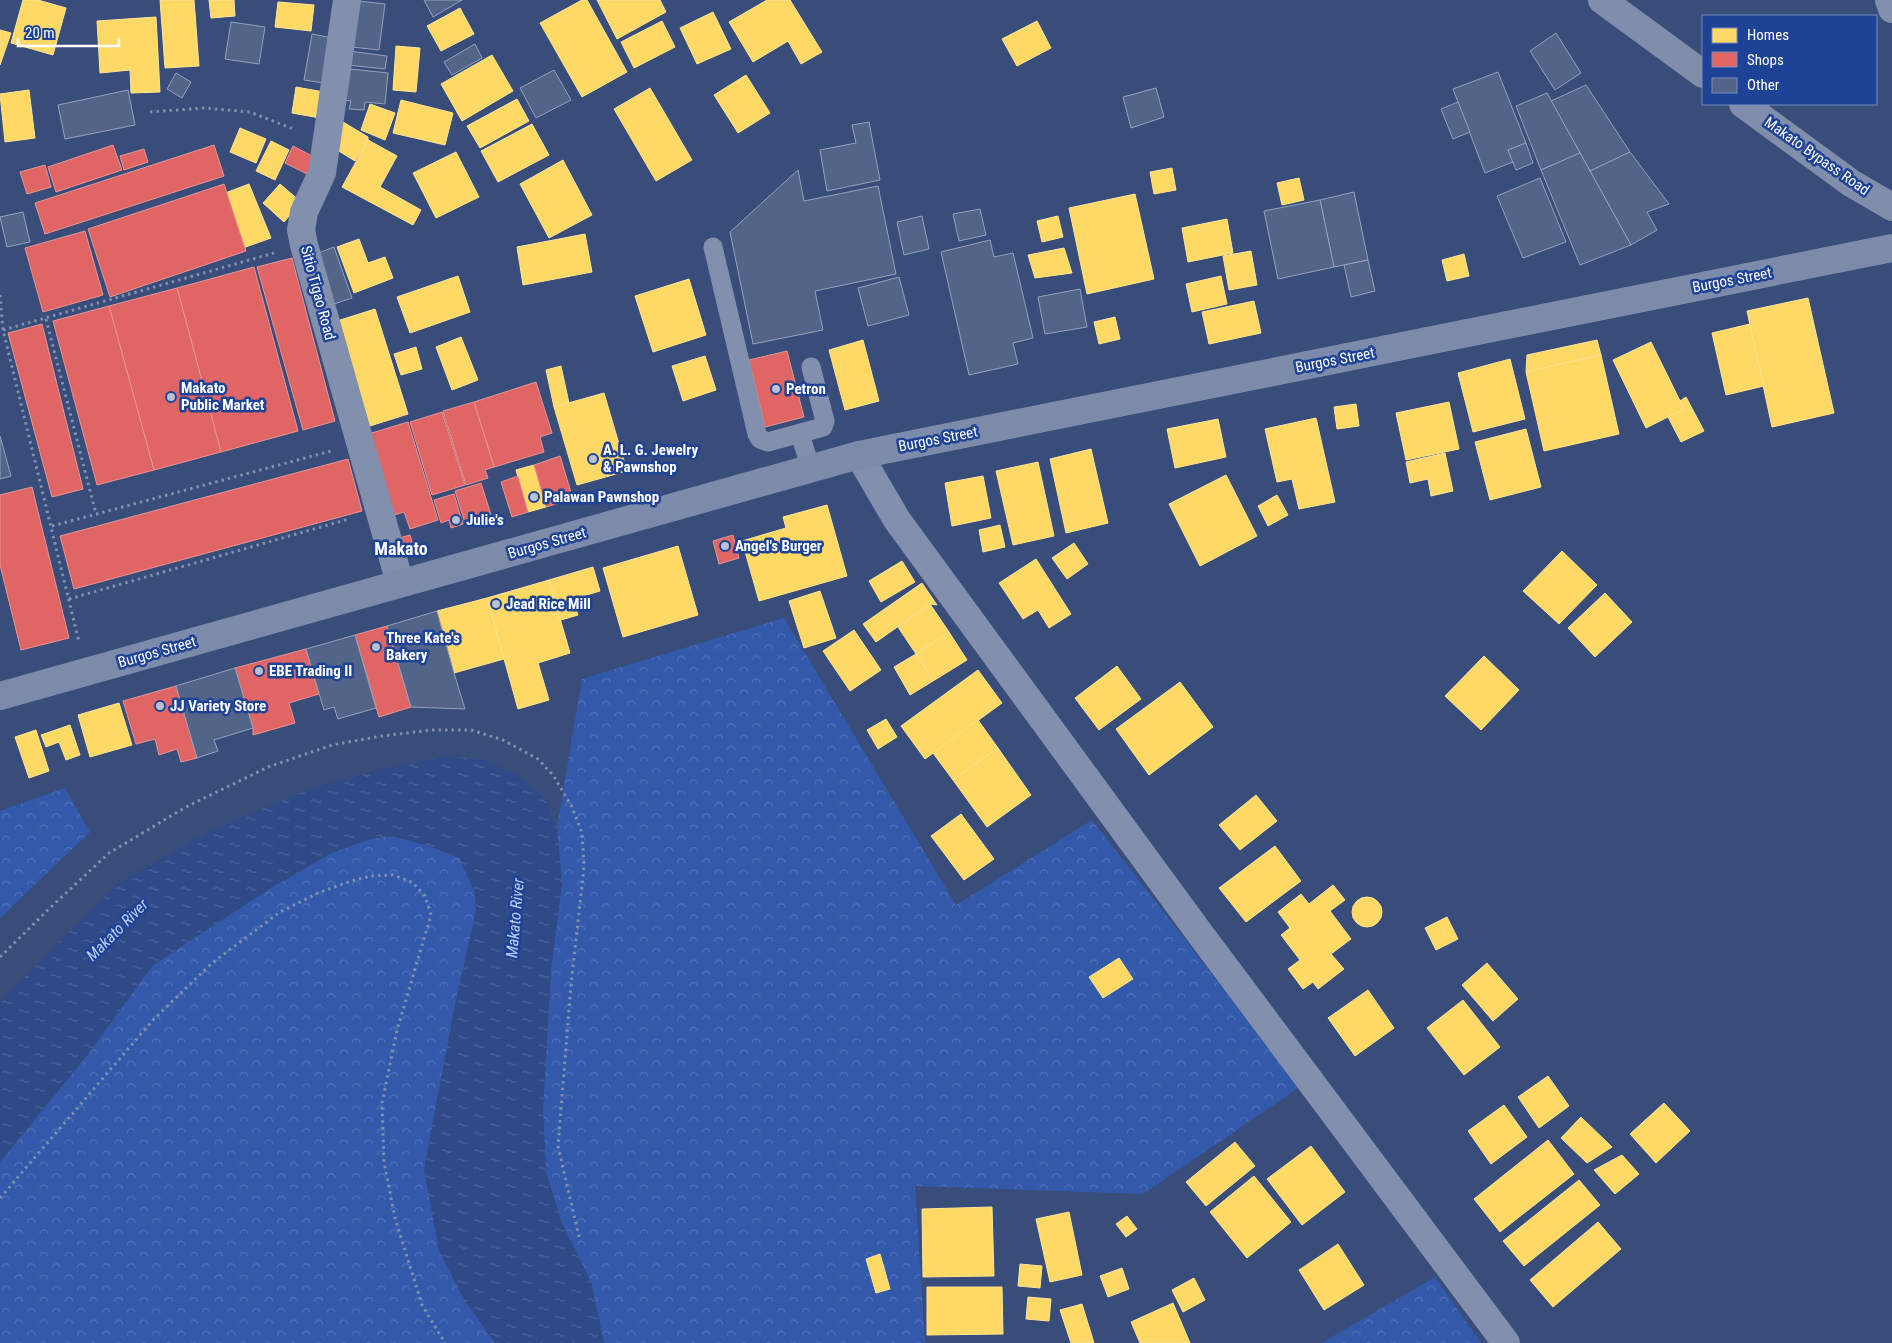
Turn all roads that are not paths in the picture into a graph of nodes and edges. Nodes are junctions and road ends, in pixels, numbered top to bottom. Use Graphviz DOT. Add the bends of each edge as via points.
graph roads {
  1 [pos="347,0"];
  2 [pos="1602,0"];
  3 [pos="1889,0"];
  4 [pos="1892,9"];
  5 [pos="1702,73"];
  6 [pos="1744,105"];
  7 [pos="1892,207"];
  8 [pos="713,247"];
  9 [pos="1892,248"];
  10 [pos="811,367"];
  11 [pos="800,434"];
  12 [pos="859,455"];
  13 [pos="811,469"];
  14 [pos="400,583"];
  15 [pos="0,696"];
  16 [pos="1506,1343"];
  1 -- 14 [label="street, Sitio Tigao Road" via="322,173 304,212 301,230"];
  2 -- 5 [label="main road"];
  3 -- 4 [label="street"];
  6 -- 7 [label="main road, Makato Bypass Road" via="1851,183"];
  8 -- 11 [label="lane" via="757,434 768,442"];
  9 -- 12 [label="main road, Burgos Street"];
  10 -- 11 [label="lane" via="824,427"];
  11 -- 13 [label="lane"];
  12 -- 13 [label="main road, Burgos Street"];
  12 -- 16 [label="street" via="897,520 1198,931"];
  13 -- 14 [label="main road, Burgos Street"];
  14 -- 15 [label="main road, Burgos Street"];
}
